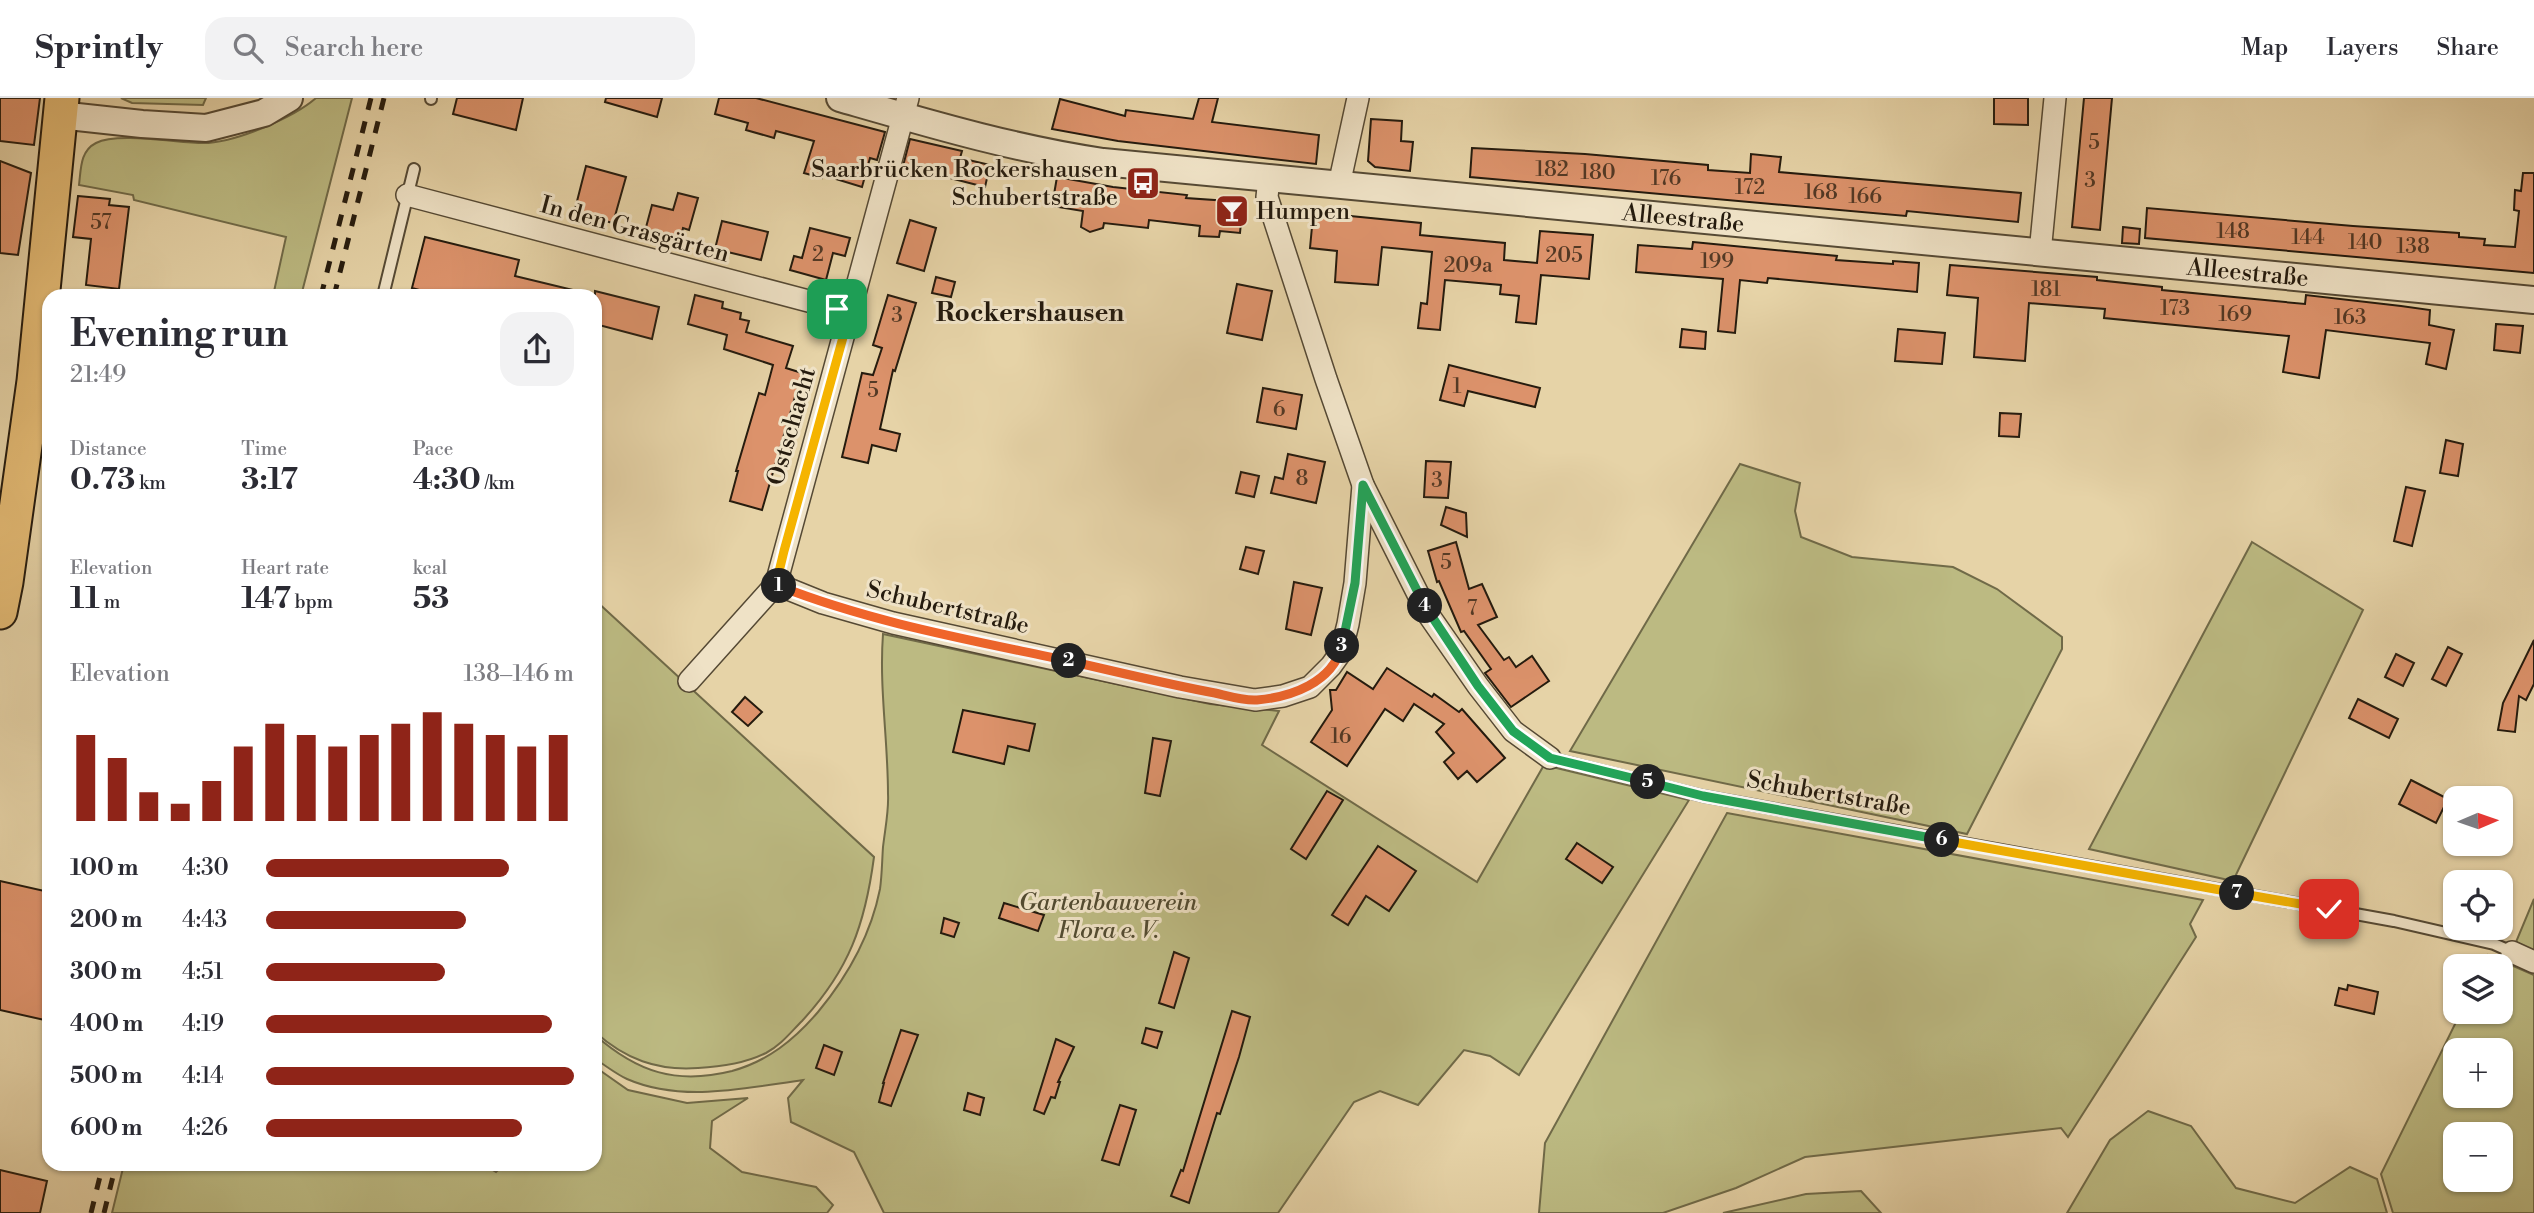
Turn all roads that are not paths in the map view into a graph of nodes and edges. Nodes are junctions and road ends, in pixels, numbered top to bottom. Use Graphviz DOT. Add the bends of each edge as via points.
graph roads {
  1 [pos="289,98"];
  2 [pos="840,98"];
  3 [pos="1358,98"];
  4 [pos="2054,98"];
  5 [pos="61,106"];
  6 [pos="906,107"];
  7 [pos="414,169"];
  8 [pos="1269,178"];
  9 [pos="1339,185"];
  10 [pos="407,195"];
  11 [pos="2040,253"];
  12 [pos="43,289"];
  13 [pos="385,289"];
  14 [pos="42,299"];
  15 [pos="2534,300"];
  16 [pos="850,312"];
  17 [pos="1363,485"];
  18 [pos="776,584"];
  19 [pos="0,612"];
  20 [pos="689,681"];
  21 [pos="1550,758"];
  22 [pos="2512,951"];
  23 [pos="2534,962"];
  1 -- 5 [label="street" via="264,113 206,128 117,122"];
  2 -- 6 [label="street, Alleestraße"];
  3 -- 9 [label="street"];
  4 -- 11 [label="street"];
  5 -- 12 [label="main road"];
  6 -- 8 [label="street, Alleestraße" via="1056,155"];
  6 -- 16 [label="street, Ostschacht"];
  7 -- 10 [label="lane"];
  8 -- 9 [label="street, Alleestraße"];
  8 -- 17 [label="street, Schubertstraße" via="1268,197"];
  9 -- 11 [label="street, Alleestraße"];
  10 -- 13 [label="lane"];
  10 -- 16 [label="street, In den Grasgärten"];
  11 -- 15 [label="street, Alleestraße"];
  14 -- 19 [label="main road"];
  16 -- 18 [label="street, Ostschacht"];
  17 -- 18 [label="street, Schubertstraße" via="1355,583 1341,652 1310,687 1273,697 1255,700 1180,687 892,623"];
  17 -- 21 [label="street, Schubertstraße" via="1429,614 1471,676 1513,731"];
  18 -- 20 [label="street, Ostschacht"];
  21 -- 22 [label="lane, Schubertstraße" via="1703,796 2394,921"];
  22 -- 23 [label="street"];
}
